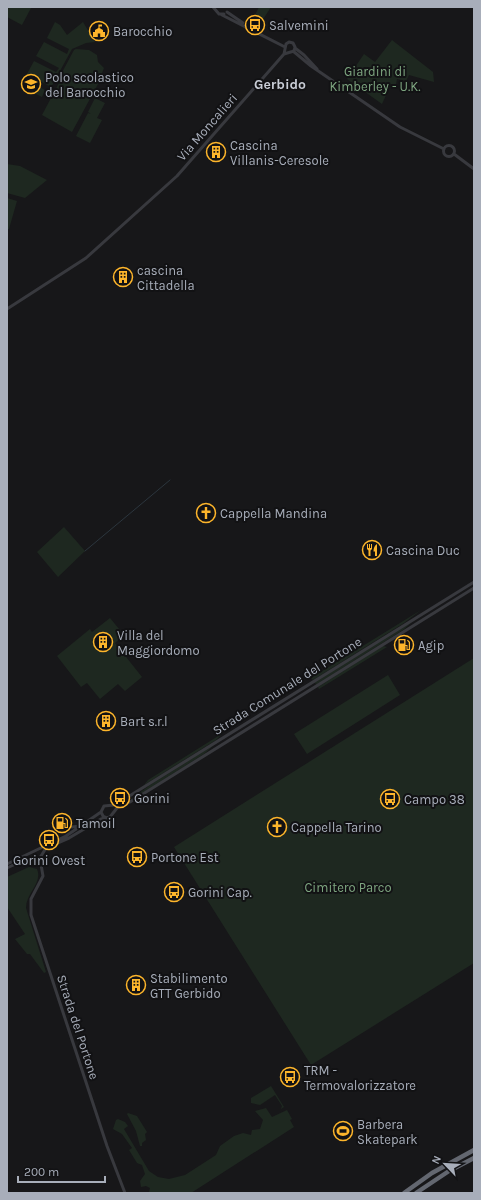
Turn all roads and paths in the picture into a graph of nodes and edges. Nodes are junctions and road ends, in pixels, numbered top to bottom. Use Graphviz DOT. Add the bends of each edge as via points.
graph roads {
  1 [pos="226,7"];
  2 [pos="216,8"];
  3 [pos="227,12"];
  4 [pos="222,15"];
  5 [pos="247,26"];
  6 [pos="286,48"];
  7 [pos="294,50"];
  8 [pos="445,148"];
  9 [pos="454,154"];
  10 [pos="474,169"];
  11 [pos="7,309"];
  12 [pos="474,582"];
  13 [pos="474,588"];
  14 [pos="110,806"];
  15 [pos="101,812"];
  16 [pos="113,812"];
  17 [pos="107,818"];
  18 [pos="83,825"];
  19 [pos="72,827"];
  20 [pos="35,850"];
  21 [pos="29,853"];
  22 [pos="40,857"];
  23 [pos="30,860"];
  24 [pos="34,862"];
  25 [pos="7,864"];
  26 [pos="7,868"];
  27 [pos="42,869"];
  28 [pos="474,1150"];
  29 [pos="474,1158"];
  30 [pos="125,1192"];
  31 [pos="129,1193"];
  32 [pos="404,1193"];
  33 [pos="416,1193"];
  1 -- 3 [label="street"];
  2 -- 4 [label="street"];
  3 -- 4 [label="street"];
  3 -- 5 [label="street"];
  4 -- 5 [label="street"];
  5 -- 6 [label="street"];
  6 -- 7 [label="street"];
  6 -- 7 [label="street" via="292,43"];
  6 -- 11 [label="street, Via Moncalieri" via="284,54 177,176 86,258"];
  7 -- 8 [label="street" via="400,127 427,142"];
  8 -- 9 [label="street" via="446,156"];
  8 -- 9 [label="street" via="453,146"];
  9 -- 10 [label="street"];
  12 -- 14 [label="street, Strada Comunale del Portone"];
  13 -- 16 [label="street, Strada Comunale del Portone"];
  14 -- 15 [label="street, Strada Comunale del Portone" via="103,807"];
  14 -- 16 [label="street"];
  15 -- 17 [label="street"];
  15 -- 18 [label="street, Strada Comunale del Portone"];
  16 -- 17 [label="street, Strada Comunale del Portone"];
  17 -- 22 [label="street, Strada Comunale del Portone" via="46,848"];
  18 -- 19 [label="street"];
  18 -- 20 [label="street, Strada Comunale del Portone"];
  20 -- 21 [label="street, Strada Comunale del Portone"];
  20 -- 22 [label="street"];
  21 -- 23 [label="street"];
  21 -- 25 [label="street, Strada Comunale del Portone"];
  22 -- 24 [label="street, Strada Comunale del Portone"];
  22 -- 27 [label="street"];
  23 -- 24 [label="street"];
  23 -- 26 [label="street"];
  24 -- 27 [label="street"];
  27 -- 30 [label="street, Strada del Portone" via="42,879 30,902 31,915 106,1146"];
  28 -- 32 [label="highway" via="432,1173"];
  29 -- 33 [label="highway"];
  30 -- 31 [label="street"];
}
